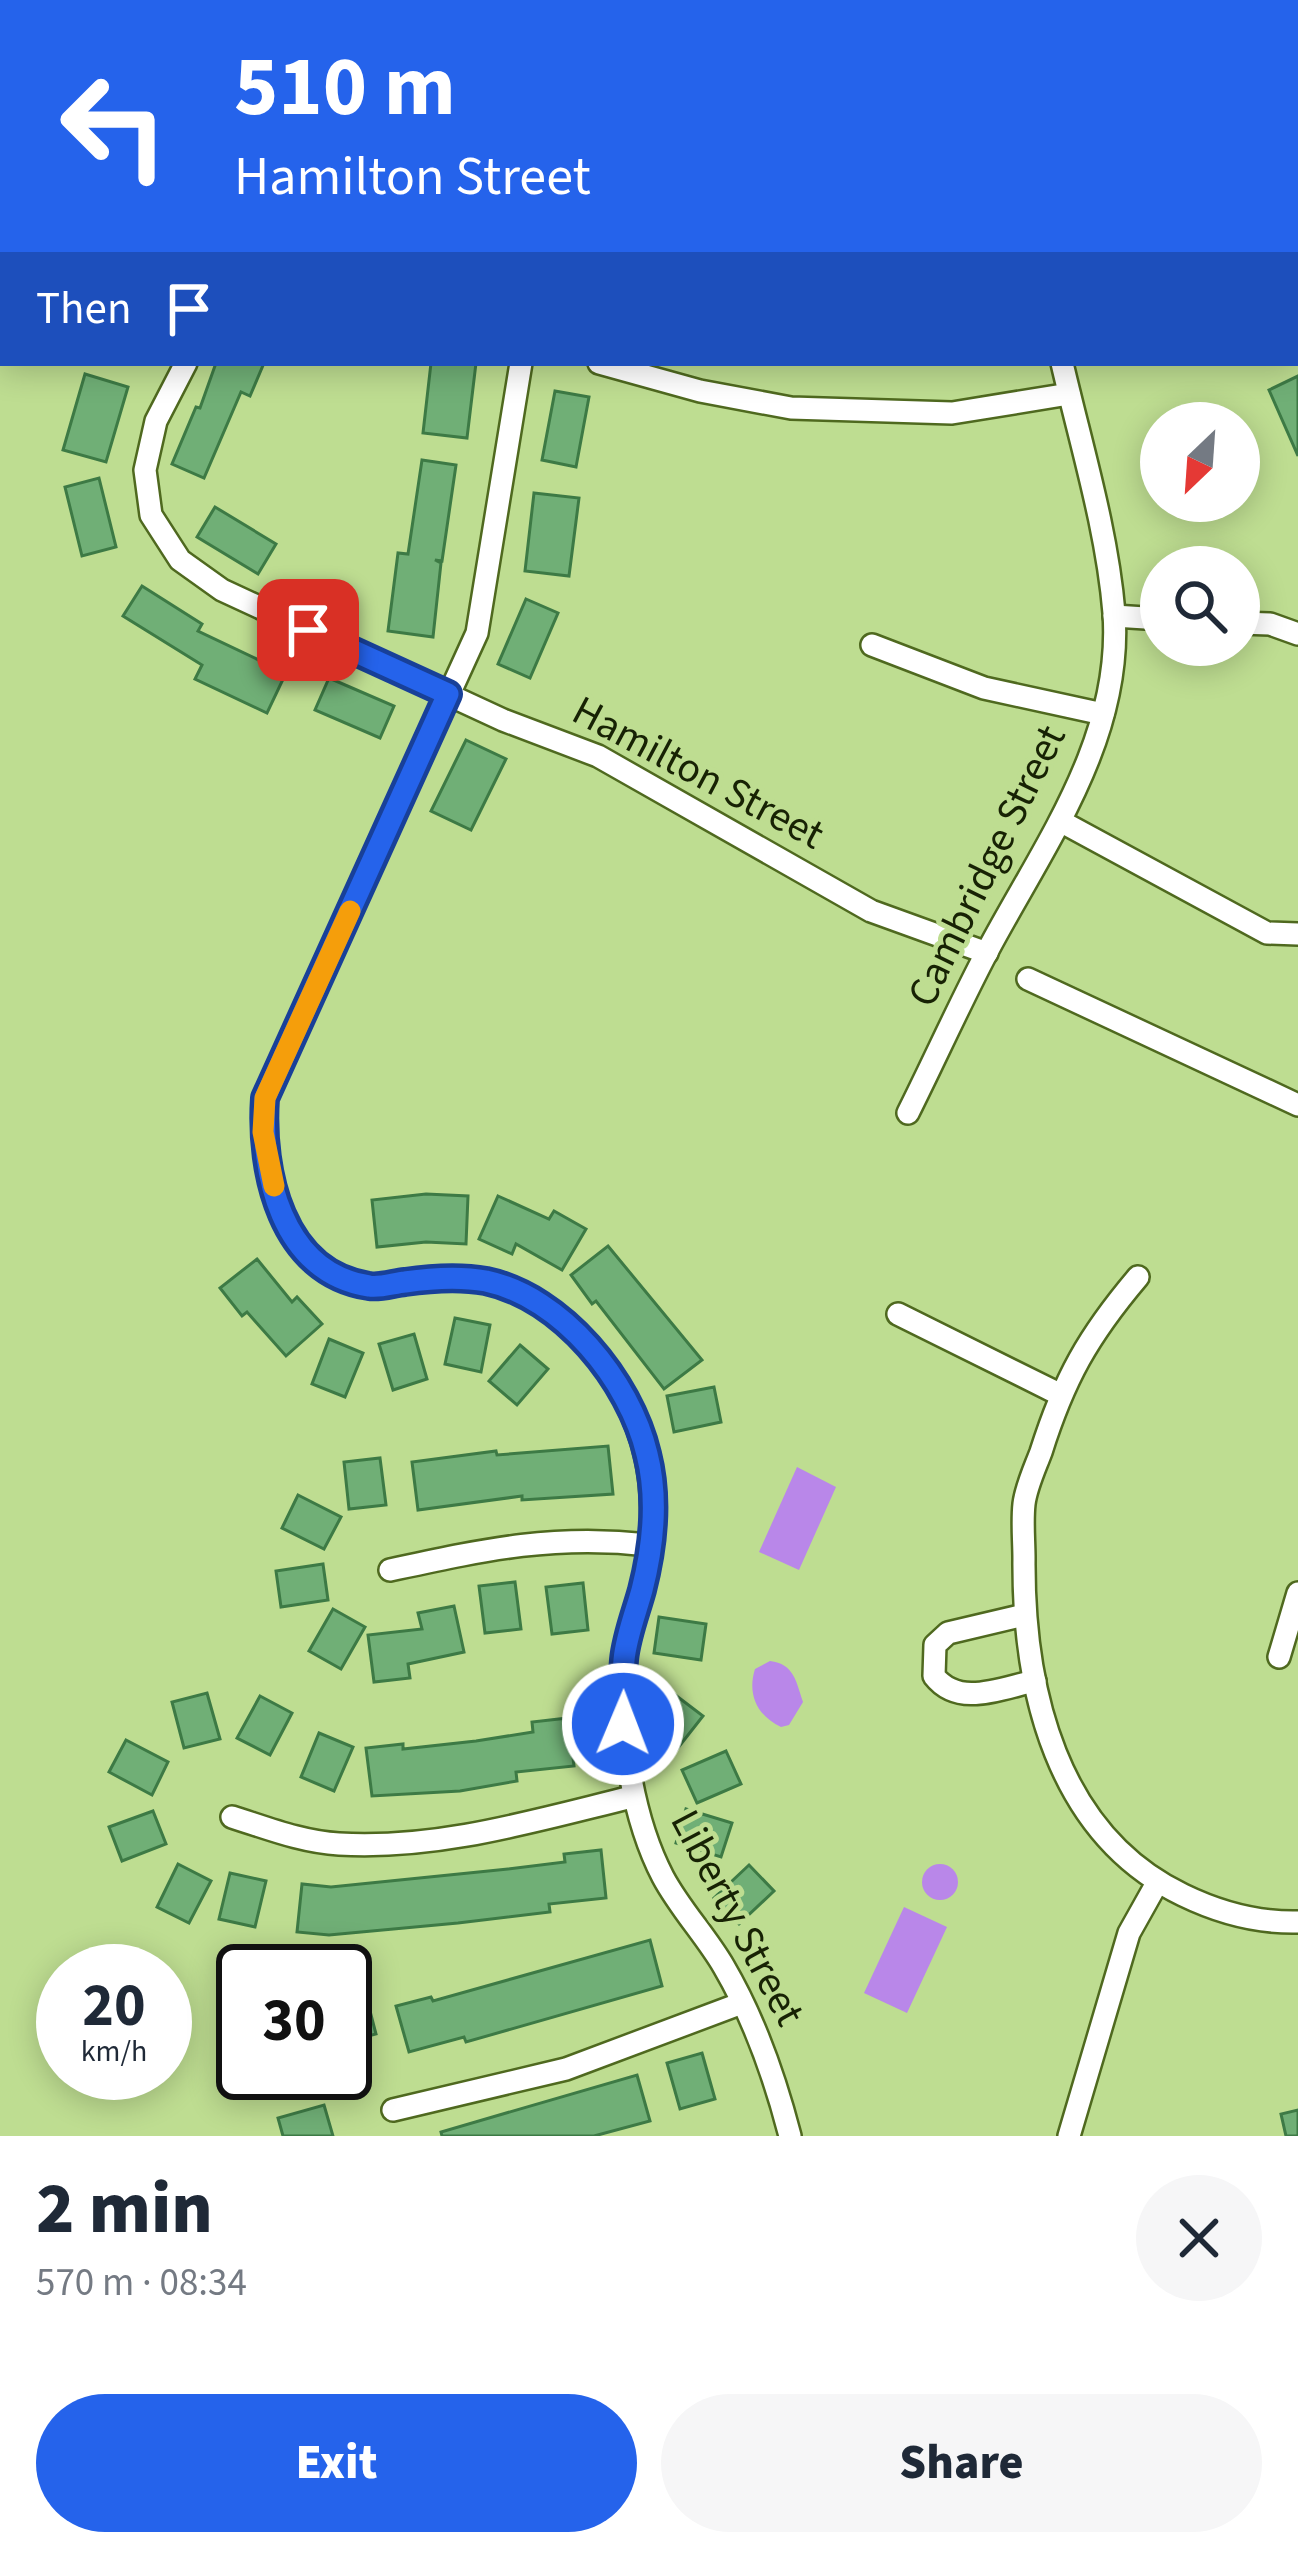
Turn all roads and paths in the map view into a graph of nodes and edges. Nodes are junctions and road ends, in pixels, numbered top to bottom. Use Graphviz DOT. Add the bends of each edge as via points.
graph roads {
  1 [pos="184,366"];
  2 [pos="520,366"];
  3 [pos="609,366"];
  4 [pos="1063,366"];
  5 [pos="1069,394"];
  6 [pos="1114,616"];
  7 [pos="1140,618"];
  8 [pos="1260,623"];
  9 [pos="1298,634"];
  10 [pos="872,645"];
  11 [pos="448,694"];
  12 [pos="1103,714"];
  13 [pos="1062,822"];
  14 [pos="1298,934"];
  15 [pos="987,953"];
  16 [pos="1028,979"];
  17 [pos="1298,1105"];
  18 [pos="908,1113"];
  19 [pos="1138,1277"];
  20 [pos="898,1313"];
  21 [pos="1059,1394"];
  22 [pos="649,1545"];
  23 [pos="391,1570"];
  24 [pos="1298,1593"];
  25 [pos="1024,1616"];
  26 [pos="1279,1657"];
  27 [pos="1035,1681"];
  28 [pos="632,1797"];
  29 [pos="232,1817"];
  30 [pos="1157,1882"];
  31 [pos="1298,1922"];
  32 [pos="742,2003"];
  33 [pos="393,2110"];
  34 [pos="790,2136"];
  35 [pos="1070,2136"];
  1 -- 11 [label="street, Hamilton Street" via="157,421 146,470 152,515 180,560 222,590"];
  2 -- 11 [label="street, Liberty Street" via="476,633"];
  3 -- 5 [label="street" via="791,407 952,413"];
  4 -- 5 [label="street, Cambridge Street"];
  5 -- 6 [label="street, Cambridge Street"];
  6 -- 7 [label="street"];
  6 -- 12 [label="street, Cambridge Street"];
  8 -- 9 [label="street"];
  10 -- 12 [label="street" via="984,688"];
  11 -- 15 [label="street, Hamilton Street" via="598,756 872,911"];
  11 -- 22 [label="street, Liberty Street" via="265,1098 263,1132 280,1214 301,1250 372,1296 441,1277 489,1282 538,1302 589,1347 631,1408 647,1454"];
  12 -- 13 [label="street, Cambridge Street"];
  13 -- 14 [label="street" via="1267,932"];
  13 -- 15 [label="street, Cambridge Street"];
  15 -- 18 [label="street, Cambridge Street"];
  16 -- 17 [label="street"];
  19 -- 21 [label="street" via="1096,1328"];
  20 -- 21 [label="street"];
  21 -- 25 [label="street" via="1024,1502"];
  22 -- 23 [label="street" via="513,1544"];
  22 -- 28 [label="street, Liberty Street" via="624,1657"];
  24 -- 26 [label="street"];
  25 -- 27 [label="street"];
  25 -- 27 [label="street" via="947,1633 935,1645 934,1676 959,1695"];
  27 -- 30 [label="street" via="1052,1746 1085,1808 1127,1862"];
  28 -- 29 [label="street" via="460,1836 378,1844 296,1838"];
  28 -- 32 [label="street, Liberty Street" via="663,1877"];
  30 -- 31 [label="street" via="1221,1912"];
  30 -- 35 [label="street" via="1129,1933"];
  32 -- 33 [label="street" via="566,2069"];
  32 -- 34 [label="street, Liberty Street"];
}
